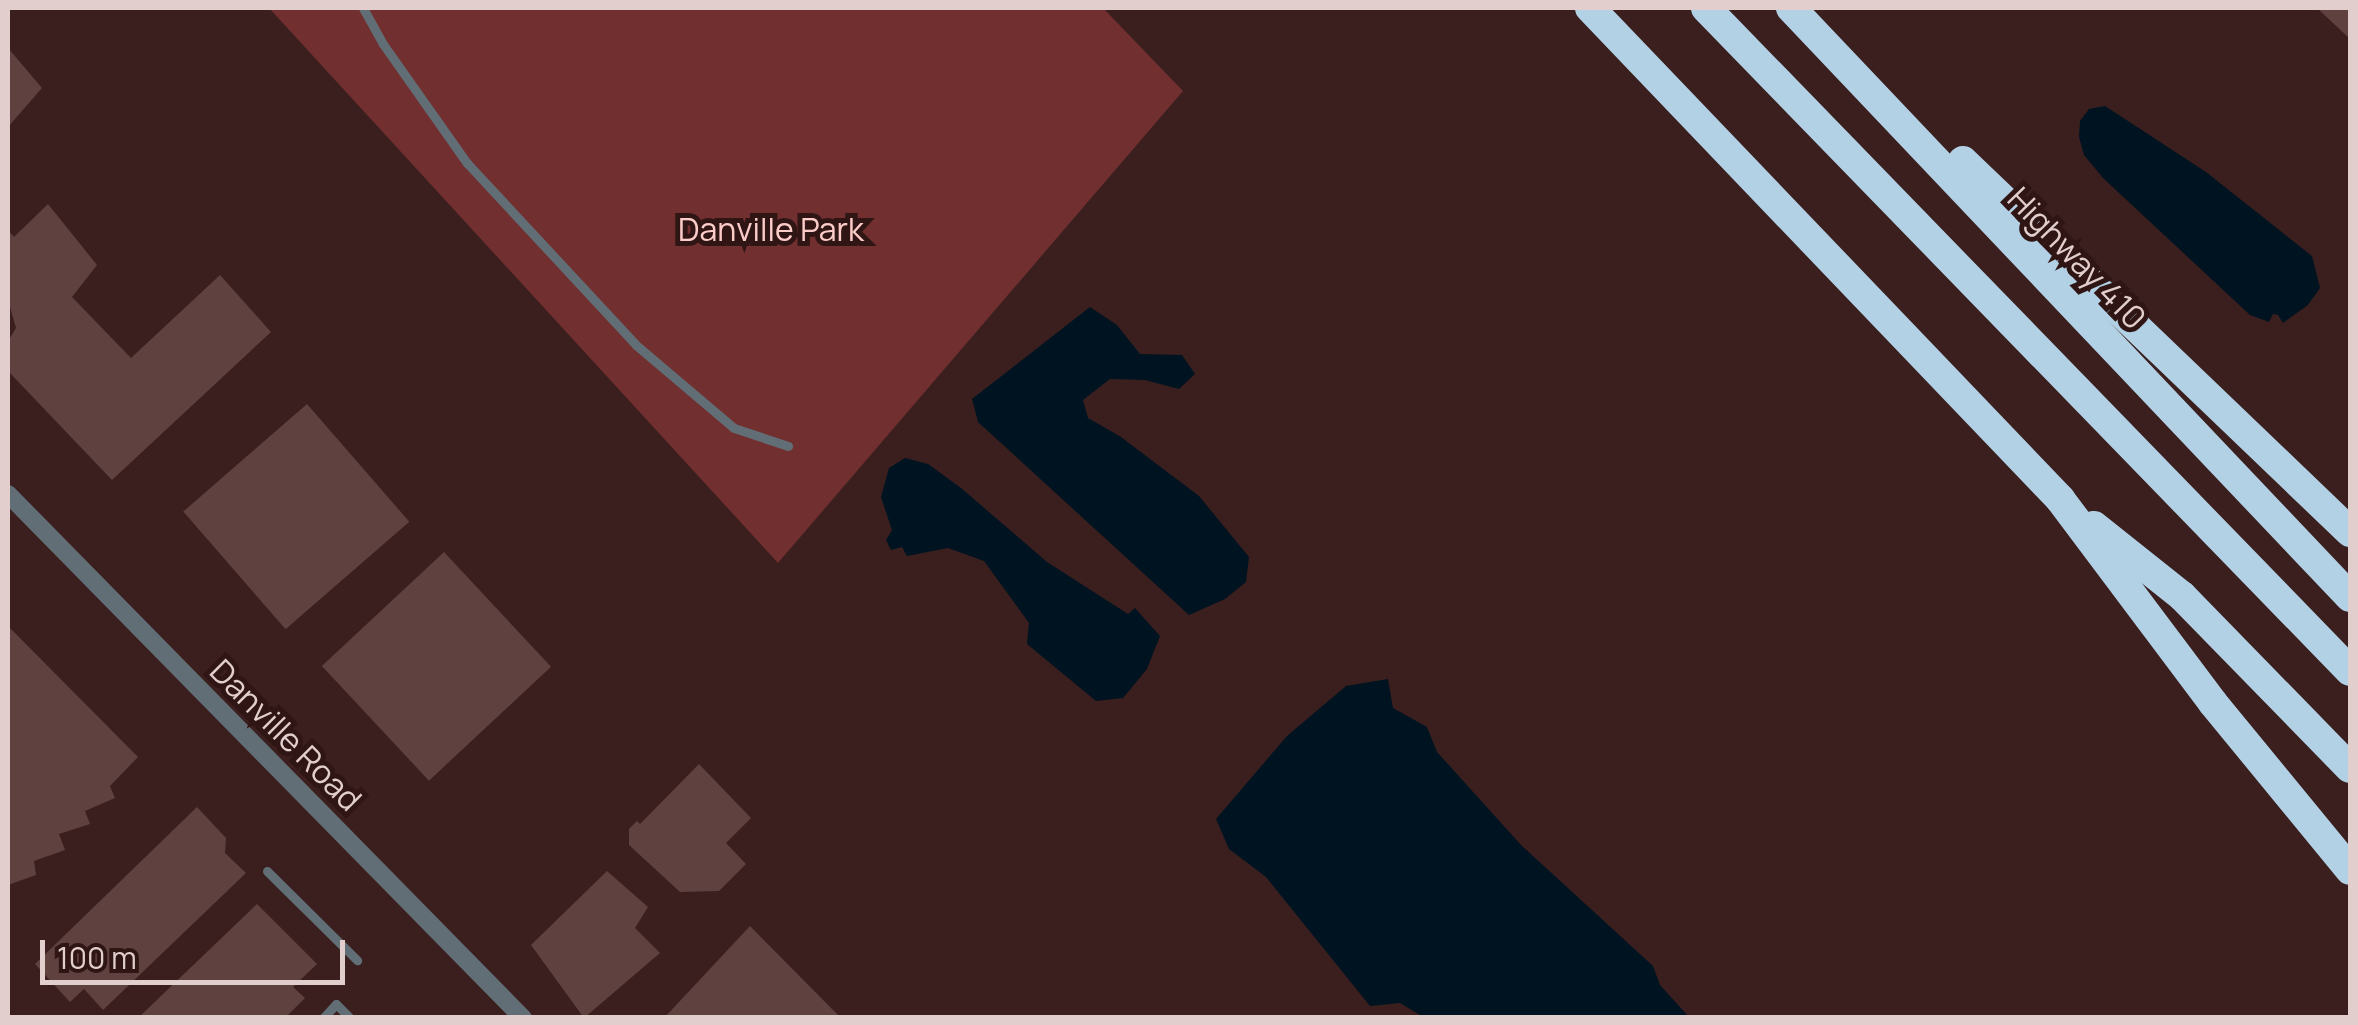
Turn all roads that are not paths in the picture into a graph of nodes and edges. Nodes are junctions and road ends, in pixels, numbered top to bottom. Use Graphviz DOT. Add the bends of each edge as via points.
graph roads {
  1 [pos="362,8"];
  2 [pos="1590,8"];
  3 [pos="1706,8"];
  4 [pos="1791,8"];
  5 [pos="1804,8"];
  6 [pos="788,446"];
  7 [pos="8,494"];
  8 [pos="2060,500"];
  9 [pos="2350,532"];
  10 [pos="2350,595"];
  11 [pos="2350,671"];
  12 [pos="2350,768"];
  13 [pos="2350,870"];
  14 [pos="267,871"];
  15 [pos="357,960"];
  16 [pos="323,1018"];
  17 [pos="350,1018"];
  18 [pos="522,1018"];
  1 -- 6 [label="lane" via="467,163 636,345 734,428"];
  2 -- 8 [label="highway"];
  3 -- 11 [label="highway"];
  4 -- 10 [label="highway, Highway 410"];
  5 -- 9 [label="highway"];
  7 -- 18 [label="street, Danville Road"];
  8 -- 12 [label="highway" via="2182,596"];
  8 -- 13 [label="highway"];
  14 -- 15 [label="lane"];
  16 -- 17 [label="lane" via="336,1004"];
}
